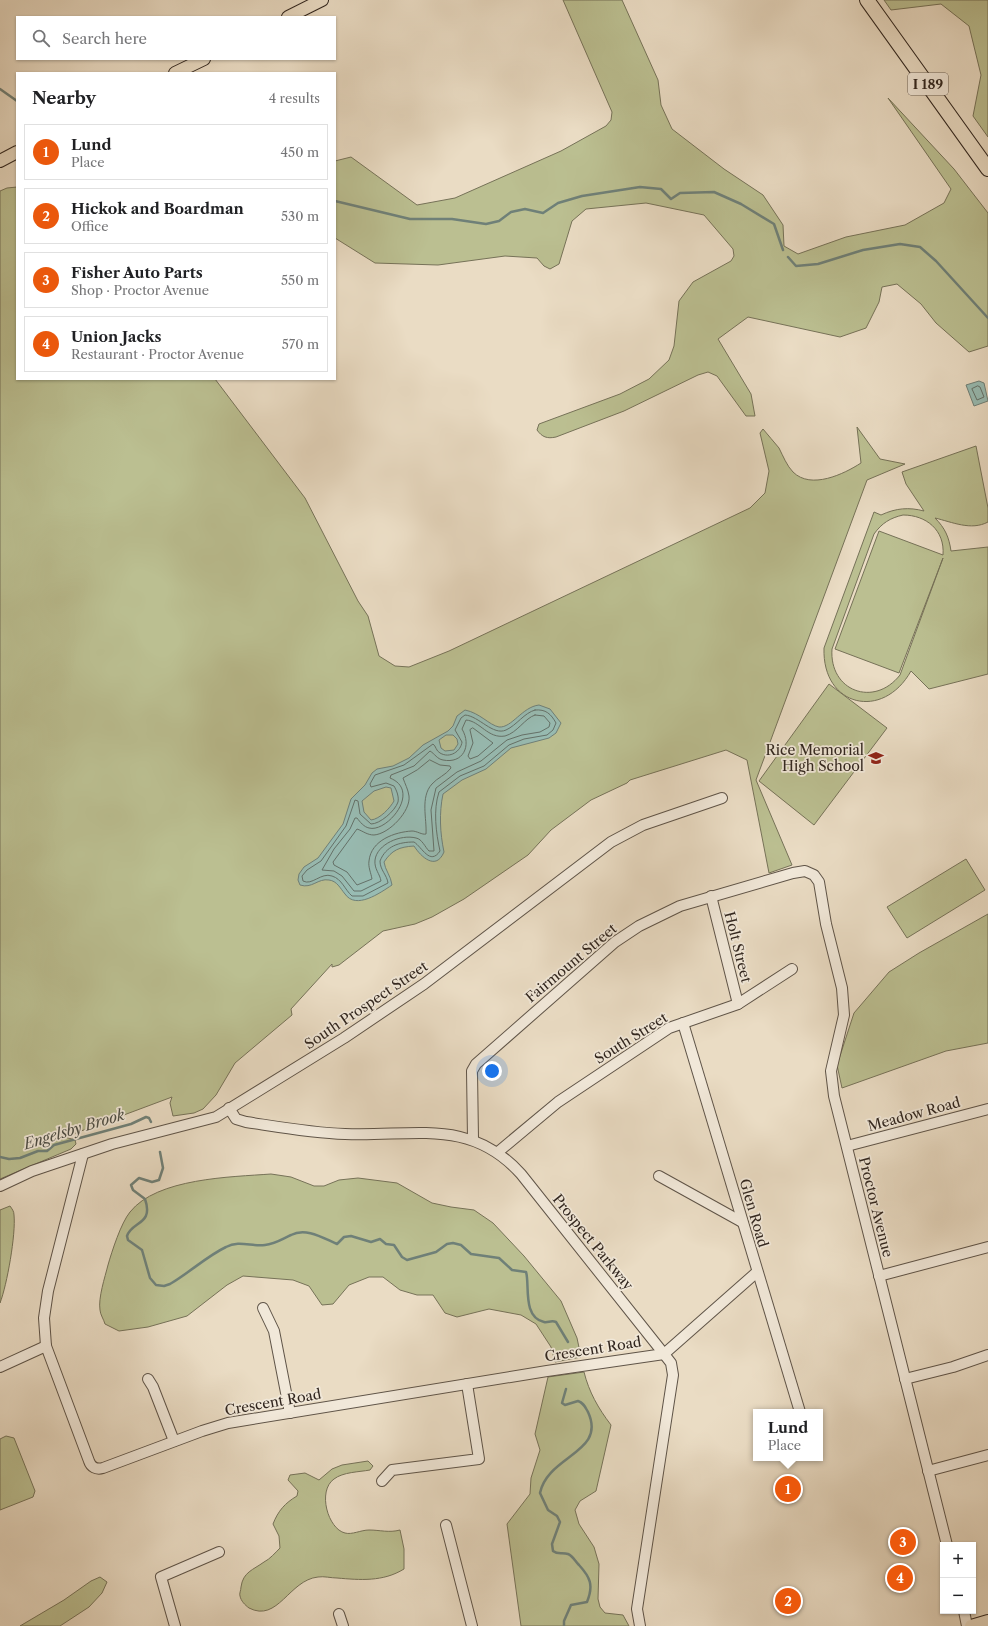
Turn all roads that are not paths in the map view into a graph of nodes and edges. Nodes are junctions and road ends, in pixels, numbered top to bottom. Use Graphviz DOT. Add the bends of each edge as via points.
graph roads {
  1 [pos="322,0"];
  2 [pos="867,0"];
  3 [pos="290,16"];
  4 [pos="202,60"];
  5 [pos="177,72"];
  6 [pos="16,152"];
  7 [pos="0,160"];
  8 [pos="988,169"];
  9 [pos="722,798"];
  10 [pos="814,874"];
  11 [pos="711,896"];
  12 [pos="792,970"];
  13 [pos="738,1004"];
  14 [pos="683,1022"];
  15 [pos="229,1108"];
  16 [pos="988,1109"];
  17 [pos="473,1140"];
  18 [pos="847,1146"];
  19 [pos="498,1152"];
  20 [pos="83,1154"];
  21 [pos="659,1176"];
  22 [pos="0,1186"];
  23 [pos="742,1222"];
  24 [pos="988,1248"];
  25 [pos="757,1272"];
  26 [pos="879,1276"];
  27 [pos="263,1308"];
  28 [pos="46,1346"];
  29 [pos="664,1354"];
  30 [pos="988,1355"];
  31 [pos="0,1367"];
  32 [pos="148,1379"];
  33 [pos="905,1379"];
  34 [pos="467,1384"];
  35 [pos="799,1409"];
  36 [pos="290,1413"];
  37 [pos="174,1441"];
  38 [pos="988,1455"];
  39 [pos="928,1471"];
  40 [pos="382,1481"];
  41 [pos="446,1524"];
  42 [pos="946,1542"];
  43 [pos="219,1552"];
  44 [pos="339,1614"];
  45 [pos="965,1614"];
  46 [pos="988,1621"];
  47 [pos="175,1626"];
  48 [pos="343,1626"];
  49 [pos="472,1626"];
  50 [pos="640,1626"];
  51 [pos="967,1626"];
  52 [pos="971,1626"];
  1 -- 3 [label="main road"];
  2 -- 8 [label="highway, I 189"];
  4 -- 5 [label="main road"];
  6 -- 7 [label="main road"];
  9 -- 15 [label="street, South Prospect Street" via="642,825 621,836 424,984 338,1042"];
  10 -- 11 [label="street, Fairmount Street" via="805,871 793,873"];
  10 -- 18 [label="street, Proctor Avenue" via="821,888 822,904 842,988 842,1029 832,1064 832,1077 834,1096"];
  11 -- 13 [label="street, Holt Street"];
  11 -- 17 [label="street, Fairmount Street" via="680,906 639,926 615,942 476,1064 472,1071"];
  12 -- 13 [label="street, South Street"];
  13 -- 14 [label="street, South Street"];
  14 -- 19 [label="street, South Street" via="658,1035 558,1102"];
  14 -- 23 [label="street, Glen Road"];
  15 -- 17 [label="street, Prospect Parkway" via="236,1119 246,1122 326,1133 439,1134"];
  15 -- 20 [label="street, South Prospect Street" via="209,1119 139,1136"];
  16 -- 18 [label="street, Meadow Road"];
  17 -- 19 [label="street, Prospect Parkway"];
  18 -- 26 [label="street, Proctor Avenue"];
  19 -- 29 [label="street, Prospect Parkway" via="521,1174"];
  20 -- 22 [label="street, South Prospect Street" via="32,1171"];
  20 -- 28 [label="street, Crescent Road" via="48,1291 44,1318"];
  21 -- 23 [label="street"];
  23 -- 25 [label="street, Glen Road"];
  24 -- 26 [label="street"];
  25 -- 29 [label="street"];
  25 -- 35 [label="street, Glen Road"];
  26 -- 33 [label="street, Proctor Avenue"];
  27 -- 36 [label="street" via="274,1331"];
  28 -- 31 [label="street"];
  28 -- 37 [label="street, Crescent Road" via="92,1467 103,1468"];
  29 -- 34 [label="street, Crescent Road"];
  29 -- 50 [label="street, Prospect Parkway" via="671,1363 673,1375 636,1609"];
  30 -- 33 [label="street"];
  32 -- 37 [label="street"];
  33 -- 39 [label="street, Proctor Avenue"];
  34 -- 36 [label="street, Crescent Road"];
  34 -- 40 [label="street" via="479,1459 392,1470"];
  36 -- 37 [label="street, Crescent Road" via="220,1425"];
  38 -- 39 [label="street"];
  39 -- 42 [label="street, Proctor Avenue"];
  41 -- 49 [label="street"];
  43 -- 47 [label="street" via="161,1577"];
  44 -- 48 [label="street"];
  45 -- 51 [label="street"];
  46 -- 52 [label="main road"];
}
